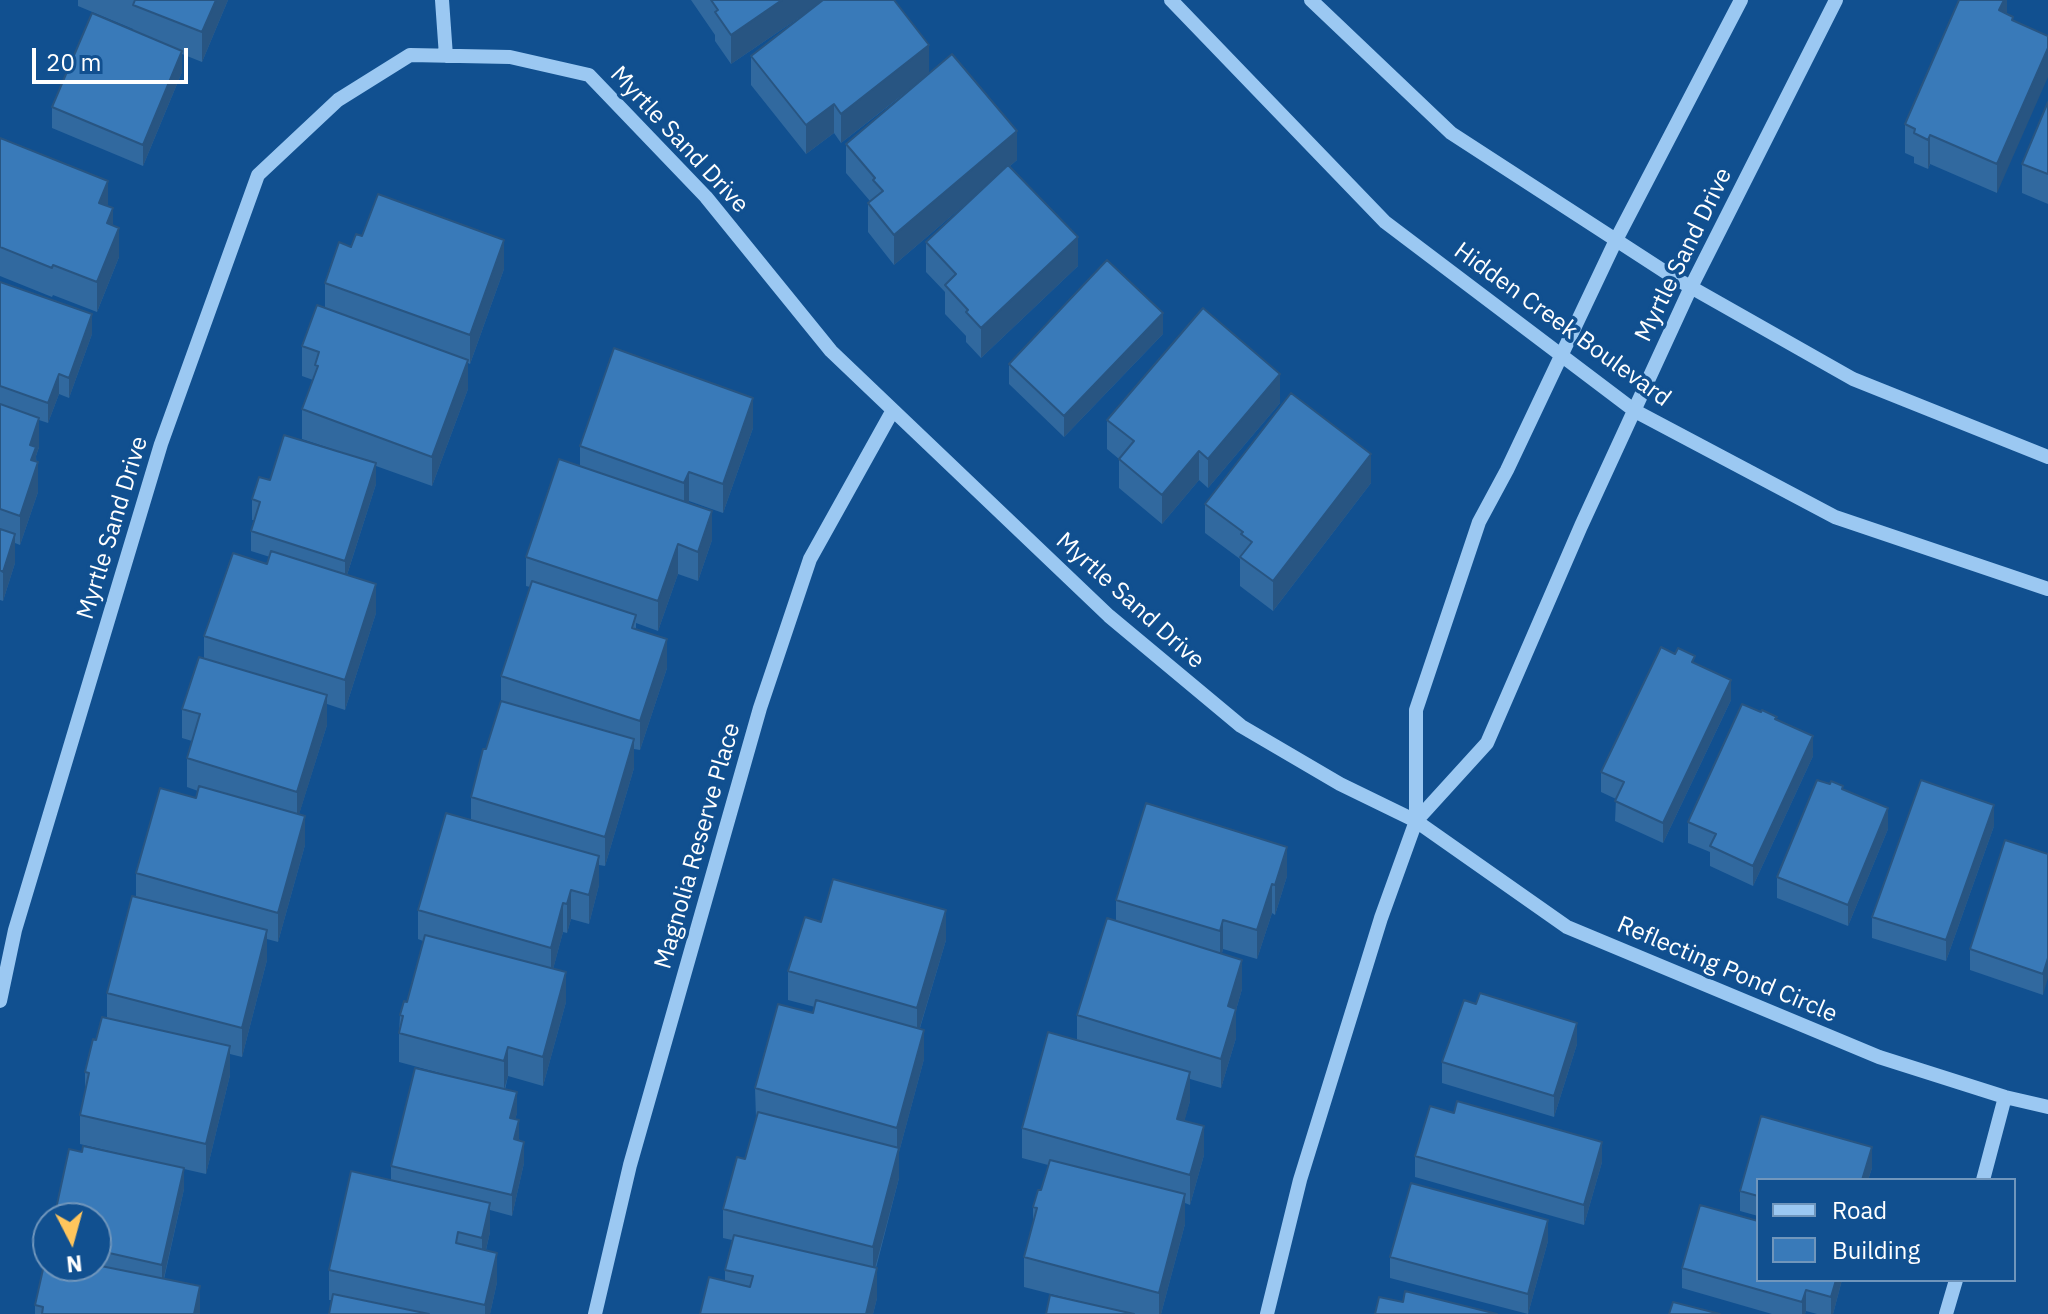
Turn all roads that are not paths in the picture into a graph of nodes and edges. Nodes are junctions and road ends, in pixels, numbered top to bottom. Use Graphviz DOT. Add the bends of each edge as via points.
graph roads {
  1 [pos="442,0"];
  2 [pos="1171,0"];
  3 [pos="1311,0"];
  4 [pos="1741,0"];
  5 [pos="1836,0"];
  6 [pos="446,56"];
  7 [pos="1616,240"];
  8 [pos="1691,287"];
  9 [pos="1562,356"];
  10 [pos="893,410"];
  11 [pos="1635,411"];
  12 [pos="2048,457"];
  13 [pos="2048,589"];
  14 [pos="1416,821"];
  15 [pos="0,1001"];
  16 [pos="2005,1097"];
  17 [pos="2048,1107"];
  18 [pos="1984,1178"];
  19 [pos="1955,1282"];
  20 [pos="595,1314"];
  21 [pos="1267,1314"];
  22 [pos="1946,1314"];
  1 -- 6 [label="street"];
  2 -- 9 [label="street, Hidden Creek Boulevard" via="1385,222"];
  3 -- 7 [label="street" via="1451,133"];
  4 -- 7 [label="street, Myrtle Sand Drive"];
  5 -- 8 [label="street, Myrtle Sand Drive"];
  6 -- 10 [label="street, Myrtle Sand Drive" via="510,57 589,75 706,197 831,351"];
  6 -- 15 [label="street, Myrtle Sand Drive" via="410,55 338,100 258,175 161,444 15,930"];
  7 -- 8 [label="street"];
  7 -- 9 [label="street, Myrtle Sand Drive"];
  8 -- 11 [label="street, Myrtle Sand Drive"];
  8 -- 12 [label="street" via="1853,379"];
  9 -- 11 [label="street, Hidden Creek Boulevard"];
  9 -- 14 [label="street, Myrtle Sand Drive" via="1479,522 1416,710"];
  10 -- 14 [label="street, Myrtle Sand Drive" via="1109,616 1241,726"];
  10 -- 20 [label="street, Magnolia Reserve Place" via="810,559 760,708 630,1165"];
  11 -- 13 [label="street, Hidden Creek Boulevard" via="1835,517"];
  11 -- 14 [label="street, Myrtle Sand Drive" via="1487,743"];
  14 -- 16 [label="street, Reflecting Pond Circle" via="1567,927 1879,1057"];
  14 -- 21 [label="street, Myrtle Sand Drive" via="1300,1180"];
  16 -- 17 [label="street, Reflecting Pond Circle"];
  16 -- 18 [label="street"];
  19 -- 22 [label="street"];
}
